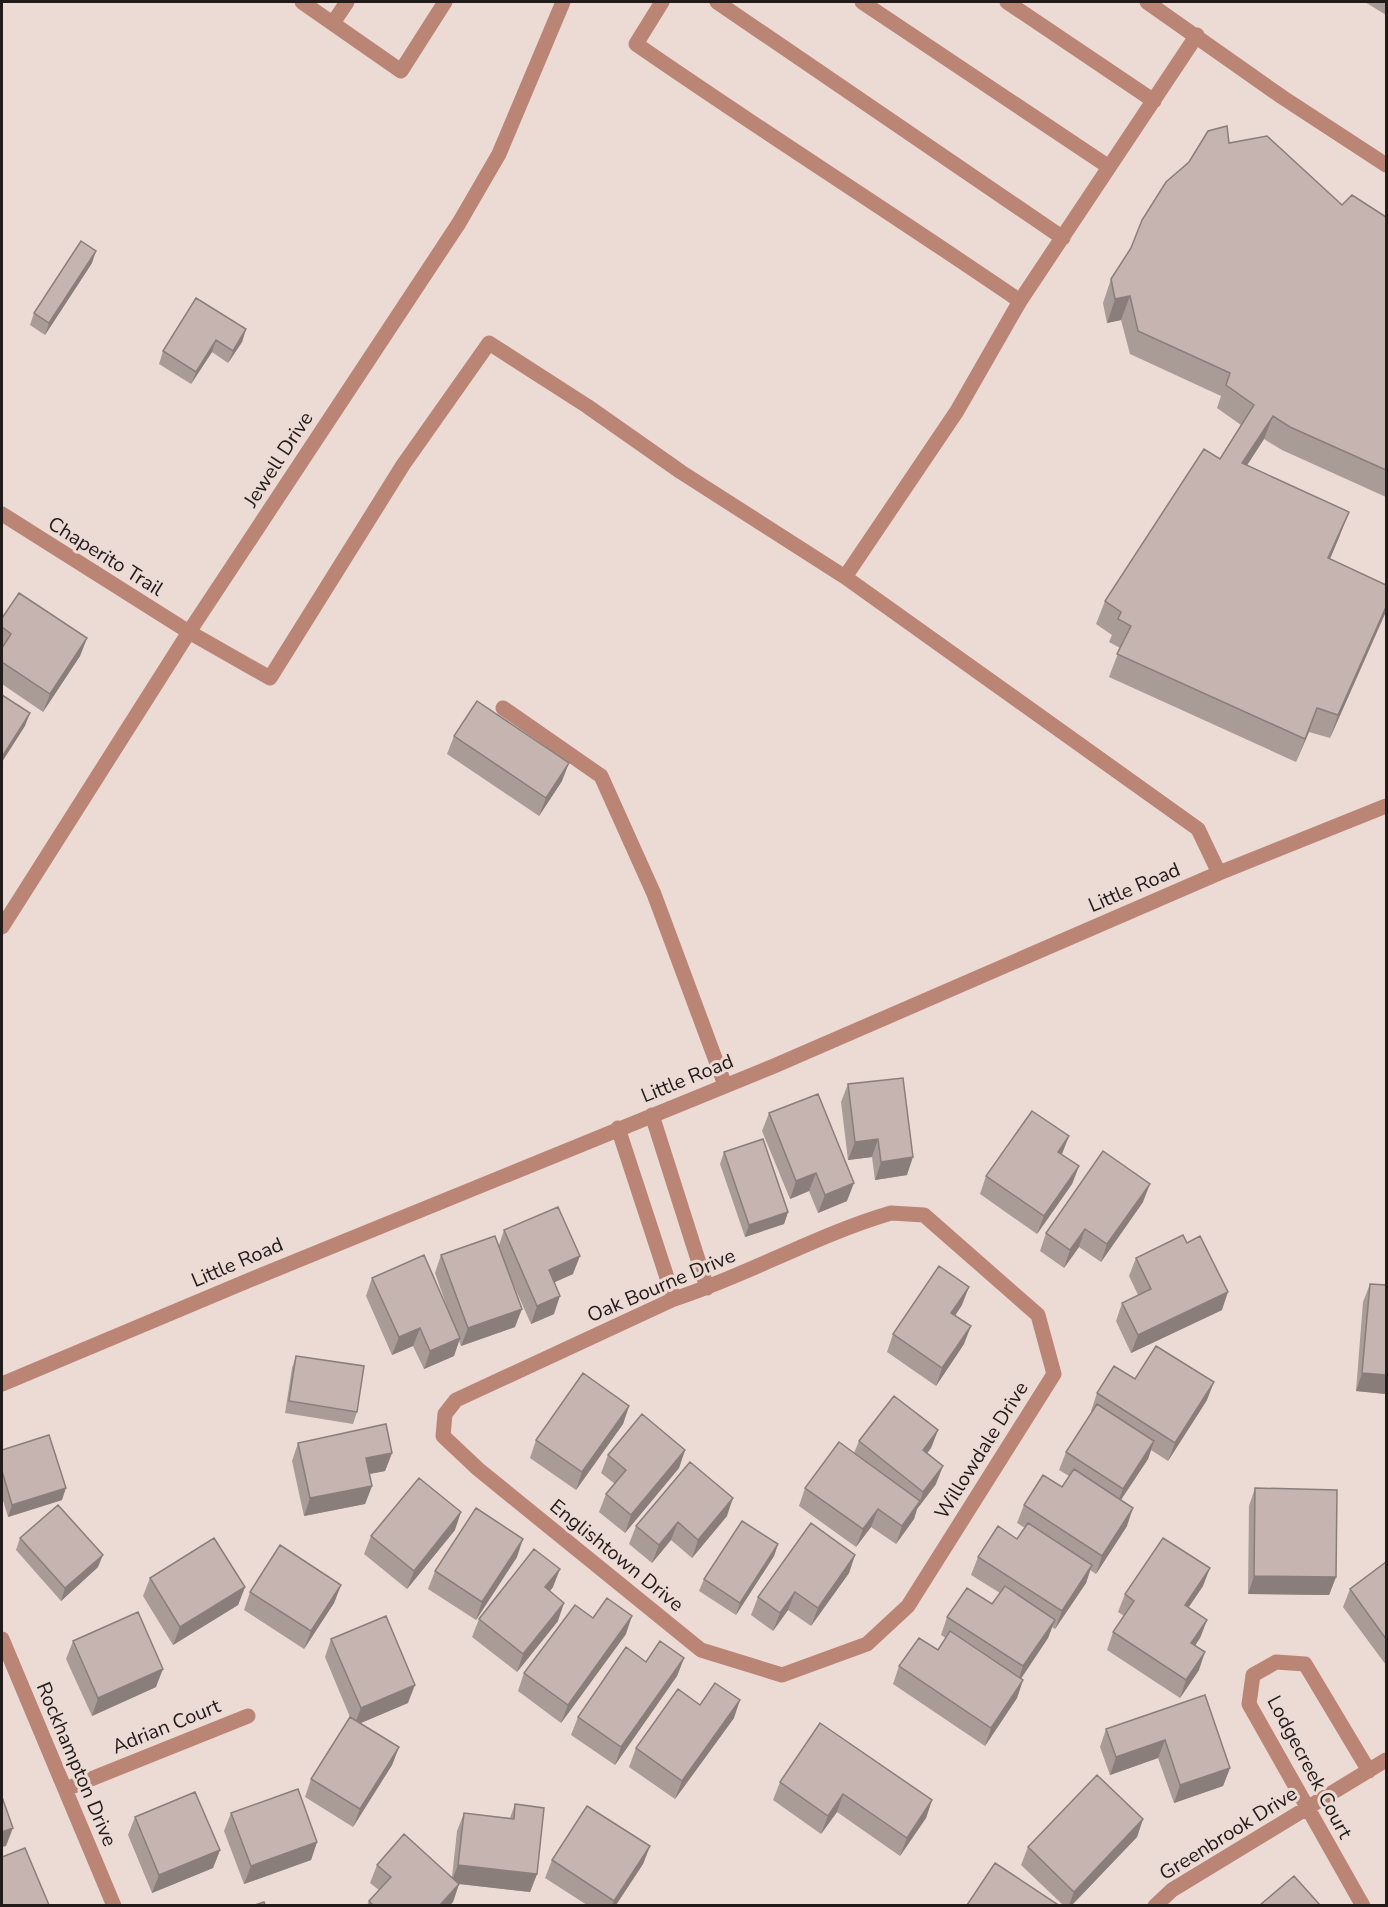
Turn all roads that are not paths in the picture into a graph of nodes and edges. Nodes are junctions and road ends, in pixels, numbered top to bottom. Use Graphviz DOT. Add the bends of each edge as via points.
graph roads {
  1 [pos="302,2"];
  2 [pos="347,2"];
  3 [pos="445,2"];
  4 [pos="563,2"];
  5 [pos="662,2"];
  6 [pos="717,2"];
  7 [pos="862,2"];
  8 [pos="1007,2"];
  9 [pos="1147,2"];
  10 [pos="333,23"];
  11 [pos="1197,35"];
  12 [pos="1154,101"];
  13 [pos="1386,165"];
  14 [pos="1109,167"];
  15 [pos="1062,238"];
  16 [pos="1020,301"];
  17 [pos="2,514"];
  18 [pos="845,577"];
  19 [pos="189,633"];
  20 [pos="503,708"];
  21 [pos="1386,806"];
  22 [pos="1219,873"];
  23 [pos="2,927"];
  24 [pos="725,1085"];
  25 [pos="652,1115"];
  26 [pos="618,1128"];
  27 [pos="924,1215"];
  28 [pos="707,1288"];
  29 [pos="674,1299"];
  30 [pos="2,1384"];
  31 [pos="443,1436"];
  32 [pos="2,1639"];
  33 [pos="782,1675"];
  34 [pos="248,1716"];
  35 [pos="1386,1760"];
  36 [pos="1369,1770"];
  37 [pos="66,1789"];
  38 [pos="1307,1809"];
  39 [pos="114,1905"];
  40 [pos="1155,1905"];
  41 [pos="1363,1905"];
  1 -- 10 [label="street"];
  2 -- 10 [label="street"];
  3 -- 10 [label="street" via="401,71"];
  4 -- 19 [label="street, Jewell Drive" via="499,154 459,223"];
  5 -- 16 [label="street" via="636,44"];
  6 -- 15 [label="street"];
  7 -- 14 [label="street"];
  8 -- 12 [label="street"];
  9 -- 11 [label="street"];
  11 -- 12 [label="street"];
  11 -- 13 [label="street"];
  12 -- 14 [label="street"];
  14 -- 15 [label="street"];
  15 -- 16 [label="street"];
  16 -- 18 [label="street" via="957,411"];
  17 -- 19 [label="street, Chaperito Trail"];
  18 -- 19 [label="street, Chaperito Trail" via="489,343 403,465 270,678"];
  18 -- 22 [label="street" via="1198,829"];
  19 -- 23 [label="street, Jewell Drive"];
  20 -- 24 [label="street" via="601,776 654,894"];
  21 -- 22 [label="street, Little Road"];
  22 -- 24 [label="street, Little Road"];
  24 -- 25 [label="street, Little Road"];
  25 -- 26 [label="street, Little Road"];
  25 -- 28 [label="street"];
  26 -- 29 [label="street"];
  26 -- 30 [label="street, Little Road"];
  27 -- 28 [label="street, Oak Bourne Drive" via="891,1213 854,1224"];
  27 -- 33 [label="street, Willowdale Drive" via="1038,1315 1054,1374 908,1606 867,1644"];
  28 -- 29 [label="street, Oak Bourne Drive"];
  29 -- 31 [label="street, Oak Bourne Drive" via="456,1400 445,1414"];
  31 -- 33 [label="street, Englishtown Drive" via="478,1469 701,1650"];
  32 -- 37 [label="street, Rockhampton Drive"];
  34 -- 37 [label="street, Adrian Court"];
  35 -- 36 [label="street, Greenbrook Drive"];
  36 -- 38 [label="street, Greenbrook Drive"];
  36 -- 38 [label="street, Lodgecreek Court" via="1305,1664 1276,1662 1253,1675 1249,1704"];
  37 -- 39 [label="street, Rockhampton Drive"];
  38 -- 40 [label="street, Greenbrook Drive" via="1173,1890"];
  38 -- 41 [label="street, Lodgecreek Court"];
}
